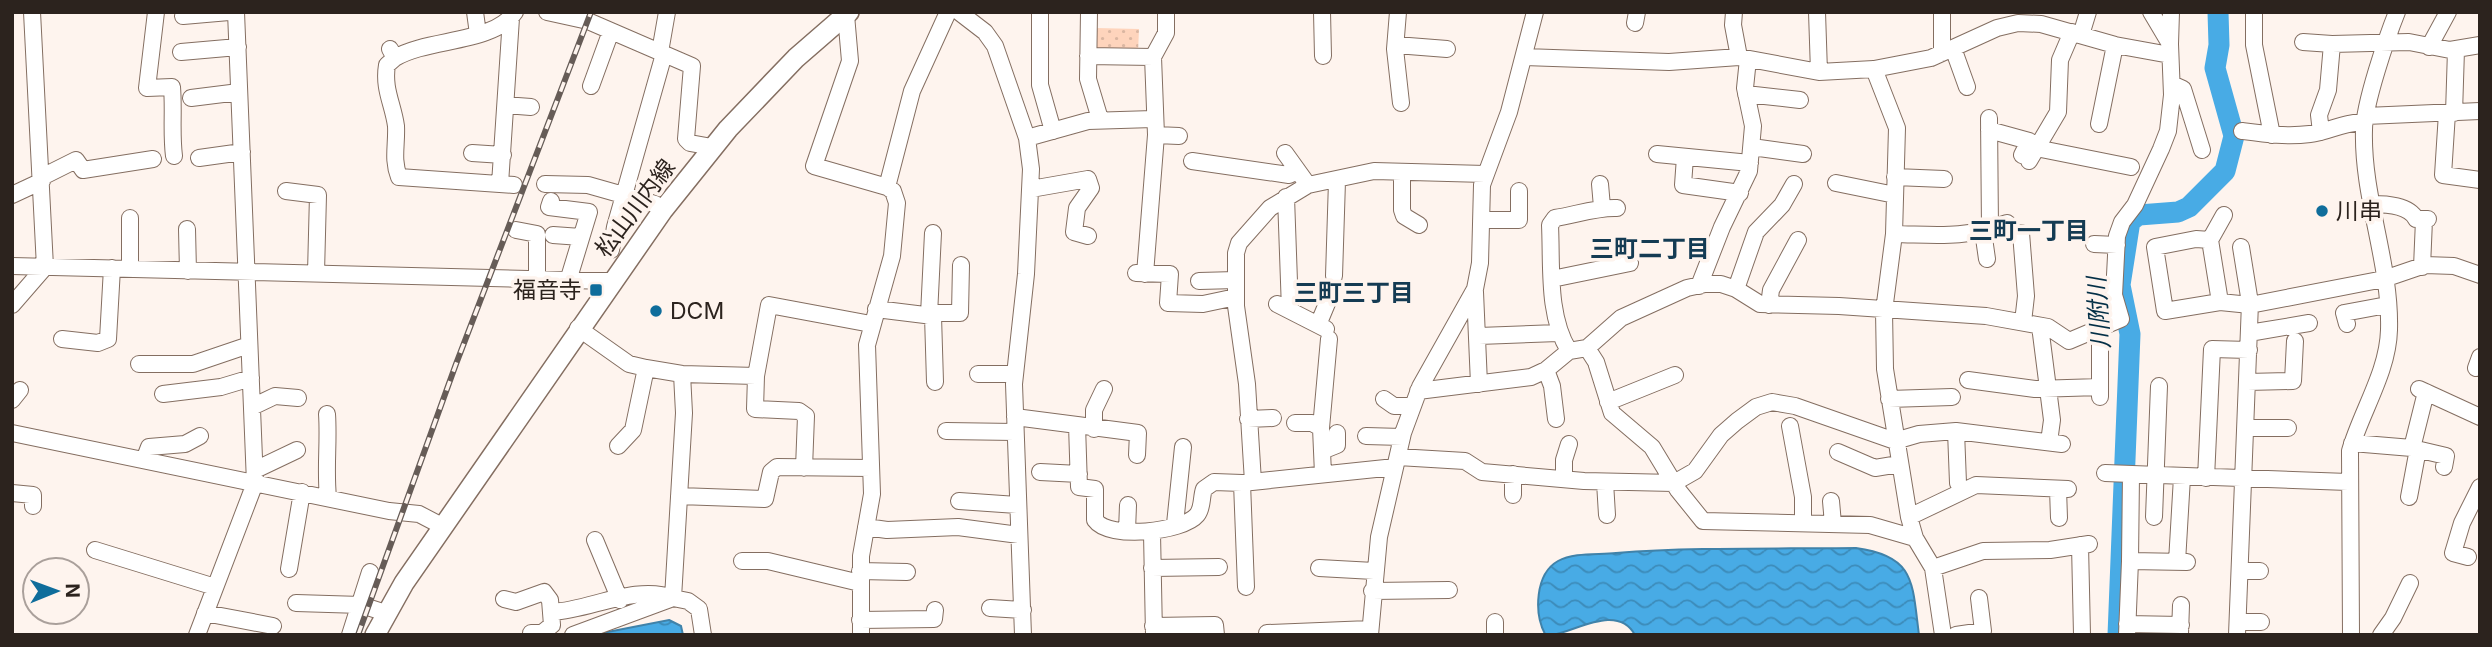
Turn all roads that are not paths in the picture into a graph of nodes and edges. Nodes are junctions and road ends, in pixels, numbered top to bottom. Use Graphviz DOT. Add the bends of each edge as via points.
graph roads {
  1 [pos="32,12"];
  2 [pos="156,12"];
  3 [pos="229,12"];
  4 [pos="236,12"];
  5 [pos="475,12"];
  6 [pos="547,12"];
  7 [pos="667,12"];
  8 [pos="948,12"];
  9 [pos="959,12"];
  10 [pos="1040,12"];
  11 [pos="1089,12"];
  12 [pos="1166,12"];
  13 [pos="1322,12"];
  14 [pos="1398,12"];
  15 [pos="1535,12"];
  16 [pos="1734,12"];
  17 [pos="1817,12"];
  18 [pos="1942,12"];
  19 [pos="2088,12"];
  20 [pos="2151,12"];
  21 [pos="2171,12"];
  22 [pos="2254,12"];
  23 [pos="2397,12"];
  24 [pos="2448,12"];
  25 [pos="193,14"];
  26 [pos="848,14"];
  27 [pos="513,15"];
  28 [pos="611,31"];
  29 [pos="478,34"];
  30 [pos="2076,34"];
  31 [pos="2303,42"];
  32 [pos="2387,42"];
  33 [pos="2332,44"];
  34 [pos="1396,45"];
  35 [pos="2115,45"];
  36 [pos="2480,45"];
  37 [pos="238,47"];
  38 [pos="2429,47"];
  39 [pos="1447,49"];
  40 [pos="1947,50"];
  41 [pos="2170,50"];
  42 [pos="2456,50"];
  43 [pos="181,52"];
  44 [pos="662,53"];
  45 [pos="1088,56"];
  46 [pos="1323,56"];
  47 [pos="1153,57"];
  48 [pos="1524,57"];
  49 [pos="1744,58"];
  50 [pos="1874,69"];
  51 [pos="1819,72"];
  52 [pos="2172,84"];
  53 [pos="591,86"];
  54 [pos="1967,87"];
  55 [pos="239,92"];
  56 [pos="1746,94"];
  57 [pos="191,98"];
  58 [pos="1800,100"];
  59 [pos="1401,103"];
  60 [pos="506,105"];
  61 [pos="531,107"];
  62 [pos="2480,111"];
  63 [pos="2451,113"];
  64 [pos="1100,119"];
  65 [pos="2365,119"];
  66 [pos="2099,124"];
  67 [pos="1154,127"];
  68 [pos="1053,131"];
  69 [pos="2242,131"];
  70 [pos="2321,132"];
  71 [pos="2272,135"];
  72 [pos="1179,136"];
  73 [pos="1027,138"];
  74 [pos="508,146"];
  75 [pos="712,146"];
  76 [pos="2202,150"];
  77 [pos="242,152"];
  78 [pos="472,153"];
  79 [pos="1285,153"];
  80 [pos="1657,154"];
  81 [pos="1803,154"];
  82 [pos="1751,155"];
  83 [pos="2029,155"];
  84 [pos="173,156"];
  85 [pos="1685,157"];
  86 [pos="199,158"];
  87 [pos="153,159"];
  88 [pos="1192,161"];
  89 [pos="2123,169"];
  90 [pos="1402,174"];
  91 [pos="1485,174"];
  92 [pos="1895,177"];
  93 [pos="1303,178"];
  94 [pos="42,179"];
  95 [pos="1944,179"];
  96 [pos="2480,180"];
  97 [pos="1337,181"];
  98 [pos="1836,183"];
  99 [pos="545,184"];
  100 [pos="1600,184"];
  101 [pos="1794,184"];
  102 [pos="887,187"];
  103 [pos="1031,190"];
  104 [pos="286,191"];
  105 [pos="1519,191"];
  106 [pos="1740,193"];
  107 [pos="12,195"];
  108 [pos="626,195"];
  109 [pos="1895,195"];
  110 [pos="1286,197"];
  111 [pos="551,201"];
  112 [pos="2372,204"];
  113 [pos="663,209"];
  114 [pos="2224,215"];
  115 [pos="130,218"];
  116 [pos="1481,220"];
  117 [pos="2007,223"];
  118 [pos="1419,225"];
  119 [pos="187,229"];
  120 [pos="516,230"];
  121 [pos="1987,230"];
  122 [pos="933,233"];
  123 [pos="2021,233"];
  124 [pos="1894,234"];
  125 [pos="552,235"];
  126 [pos="1088,236"];
  127 [pos="581,237"];
  128 [pos="1798,240"];
  129 [pos="2210,240"];
  130 [pos="2094,244"];
  131 [pos="2117,245"];
  132 [pos="2241,247"];
  133 [pos="611,250"];
  134 [pos="1987,259"];
  135 [pos="1630,263"];
  136 [pos="961,265"];
  137 [pos="12,266"];
  138 [pos="45,267"];
  139 [pos="2421,267"];
  140 [pos="112,268"];
  141 [pos="130,269"];
  142 [pos="188,271"];
  143 [pos="246,272"];
  144 [pos="316,274"];
  145 [pos="2480,275"];
  146 [pos="1333,276"];
  147 [pos="537,279"];
  148 [pos="1552,279"];
  149 [pos="2384,279"];
  150 [pos="1236,280"];
  151 [pos="568,281"];
  152 [pos="610,281"];
  153 [pos="1199,281"];
  154 [pos="1699,286"];
  155 [pos="1475,289"];
  156 [pos="1736,289"];
  157 [pos="1236,297"];
  158 [pos="1328,301"];
  159 [pos="2220,302"];
  160 [pos="1769,304"];
  161 [pos="12,305"];
  162 [pos="2250,305"];
  163 [pos="2386,305"];
  164 [pos="1884,311"];
  165 [pos="931,315"];
  166 [pos="874,316"];
  167 [pos="2023,322"];
  168 [pos="2309,323"];
  169 [pos="2347,324"];
  170 [pos="2040,326"];
  171 [pos="578,328"];
  172 [pos="1324,331"];
  173 [pos="2249,332"];
  174 [pos="1558,333"];
  175 [pos="1479,336"];
  176 [pos="62,339"];
  177 [pos="249,345"];
  178 [pos="2103,345"];
  179 [pos="1587,348"];
  180 [pos="2298,348"];
  181 [pos="2249,350"];
  182 [pos="1569,351"];
  183 [pos="139,364"];
  184 [pos="646,368"];
  185 [pos="1546,370"];
  186 [pos="682,374"];
  187 [pos="978,374"];
  188 [pos="1015,374"];
  189 [pos="756,376"];
  190 [pos="1978,377"];
  191 [pos="251,378"];
  192 [pos="935,382"];
  193 [pos="2247,382"];
  194 [pos="1670,383"];
  195 [pos="1479,384"];
  196 [pos="1104,389"];
  197 [pos="2048,390"];
  198 [pos="2161,391"];
  199 [pos="163,394"];
  200 [pos="1952,397"];
  201 [pos="298,398"];
  202 [pos="1415,398"];
  203 [pos="1384,399"];
  204 [pos="1889,399"];
  205 [pos="1608,402"];
  206 [pos="252,407"];
  207 [pos="327,414"];
  208 [pos="1273,418"];
  209 [pos="2480,418"];
  210 [pos="1248,419"];
  211 [pos="1556,419"];
  212 [pos="1296,423"];
  213 [pos="1015,424"];
  214 [pos="1077,425"];
  215 [pos="1790,426"];
  216 [pos="2246,428"];
  217 [pos="1094,429"];
  218 [pos="2288,429"];
  219 [pos="946,431"];
  220 [pos="1329,431"];
  221 [pos="1956,431"];
  222 [pos="12,433"];
  223 [pos="200,436"];
  224 [pos="1366,436"];
  225 [pos="1402,437"];
  226 [pos="1895,441"];
  227 [pos="2352,443"];
  228 [pos="1569,444"];
  229 [pos="618,446"];
  230 [pos="1182,447"];
  231 [pos="2415,449"];
  232 [pos="298,450"];
  233 [pos="1839,452"];
  234 [pos="1137,455"];
  235 [pos="144,460"];
  236 [pos="1396,462"];
  237 [pos="1899,464"];
  238 [pos="2444,467"];
  239 [pos="804,468"];
  240 [pos="871,468"];
  241 [pos="1040,472"];
  242 [pos="1079,474"];
  243 [pos="1323,474"];
  244 [pos="1513,474"];
  245 [pos="255,476"];
  246 [pos="2156,476"];
  247 [pos="2182,477"];
  248 [pos="1564,478"];
  249 [pos="2206,478"];
  250 [pos="2244,480"];
  251 [pos="1605,481"];
  252 [pos="2348,481"];
  253 [pos="1674,482"];
  254 [pos="1247,483"];
  255 [pos="1962,491"];
  256 [pos="302,492"];
  257 [pos="12,493"];
  258 [pos="1513,495"];
  259 [pos="679,496"];
  260 [pos="328,497"];
  261 [pos="2409,497"];
  262 [pos="2478,497"];
  263 [pos="959,501"];
  264 [pos="1831,502"];
  265 [pos="1017,505"];
  266 [pos="1128,505"];
  267 [pos="33,506"];
  268 [pos="1607,515"];
  269 [pos="1909,517"];
  270 [pos="2154,517"];
  271 [pos="2059,518"];
  272 [pos="1803,523"];
  273 [pos="1175,524"];
  274 [pos="1833,524"];
  275 [pos="442,526"];
  276 [pos="866,527"];
  277 [pos="1127,531"];
  278 [pos="1152,533"];
  279 [pos="1019,535"];
  280 [pos="1915,538"];
  281 [pos="595,540"];
  282 [pos="95,550"];
  283 [pos="2468,557"];
  284 [pos="742,561"];
  285 [pos="2130,561"];
  286 [pos="1219,567"];
  287 [pos="1152,568"];
  288 [pos="1319,568"];
  289 [pos="1933,568"];
  290 [pos="289,569"];
  291 [pos="1374,571"];
  292 [pos="2240,571"];
  293 [pos="2260,571"];
  294 [pos="370,572"];
  295 [pos="907,572"];
  296 [pos="860,577"];
  297 [pos="2410,583"];
  298 [pos="215,587"];
  299 [pos="1246,587"];
  300 [pos="1449,590"];
  301 [pos="1372,591"];
  302 [pos="673,598"];
  303 [pos="1979,598"];
  304 [pos="504,599"];
  305 [pos="620,600"];
  306 [pos="296,603"];
  307 [pos="361,605"];
  308 [pos="2181,605"];
  309 [pos="990,608"];
  310 [pos="935,610"];
  311 [pos="1023,610"];
  312 [pos="553,612"];
  313 [pos="205,613"];
  314 [pos="386,613"];
  315 [pos="2261,622"];
  316 [pos="273,626"];
  317 [pos="861,627"];
  318 [pos="2237,628"];
  319 [pos="1267,629"];
  320 [pos="2127,629"];
  321 [pos="1154,630"];
  322 [pos="2181,630"];
  323 [pos="1370,632"];
  324 [pos="531,634"];
  325 [pos="197,635"];
  326 [pos="349,635"];
  327 [pos="375,635"];
  328 [pos="573,635"];
  329 [pos="703,635"];
  330 [pos="1023,635"];
  331 [pos="1216,635"];
  332 [pos="1943,635"];
  333 [pos="1956,635"];
  334 [pos="2082,635"];
  335 [pos="2350,635"];
  336 [pos="2381,635"];
  1 -- 94 [label="street"];
  2 -- 84 [label="street" via="148,88 172,87"];
  3 -- 25 [label="street"];
  4 -- 37 [label="street"];
  5 -- 29 [label="street"];
  6 -- 28 [label="street" via="588,20"];
  7 -- 44 [label="street"];
  8 -- 102 [label="street" via="912,91"];
  9 -- 73 [label="street" via="995,46"];
  10 -- 68 [label="street" via="1040,85"];
  11 -- 45 [label="street"];
  12 -- 47 [label="street" via="1166,33"];
  13 -- 46 [label="street"];
  14 -- 34 [label="street"];
  15 -- 48 [label="street"];
  16 -- 49 [label="street" via="1732,25"];
  17 -- 51 [label="street"];
  18 -- 40 [label="street"];
  19 -- 30 [label="street"];
  20 -- 41 [label="street"];
  21 -- 41 [label="street"];
  22 -- 71 [label="street" via="2254,45"];
  23 -- 32 [label="street"];
  24 -- 38 [label="street"];
  26 -- 75 [label="main road, 松山川内線" via="796,58"];
  26 -- 102 [label="street" via="849,61 814,166"];
  27 -- 29 [label="street"];
  27 -- 60 [label="street"];
  28 -- 44 [label="street"];
  28 -- 53 [label="street"];
  29 -- 74 [label="street" via="393,54 385,84 394,117 399,177 507,185"];
  30 -- 35 [label="street"];
  30 -- 40 [label="street" via="2018,23"];
  30 -- 83 [label="street" via="2060,60 2058,112"];
  31 -- 33 [label="street"];
  32 -- 33 [label="street"];
  32 -- 38 [label="street"];
  32 -- 65 [label="street"];
  33 -- 70 [label="street" via="2328,90 2319,115"];
  34 -- 39 [label="street"];
  34 -- 59 [label="street"];
  35 -- 41 [label="street"];
  35 -- 66 [label="street"];
  36 -- 42 [label="street"];
  37 -- 43 [label="street"];
  37 -- 55 [label="street"];
  38 -- 42 [label="street"];
  40 -- 50 [label="street" via="1931,58"];
  40 -- 54 [label="street"];
  41 -- 52 [label="street"];
  42 -- 63 [label="street"];
  44 -- 75 [label="street" via="692,66 687,139"];
  44 -- 108 [label="street"];
  45 -- 47 [label="street"];
  45 -- 64 [label="street" via="1088,79"];
  47 -- 67 [label="street"];
  48 -- 49 [label="street" via="1669,62"];
  48 -- 91 [label="street"];
  49 -- 51 [label="street"];
  49 -- 56 [label="street"];
  50 -- 51 [label="street"];
  50 -- 92 [label="street" via="1897,128"];
  52 -- 76 [label="street" via="2183,89"];
  52 -- 131 [label="street" via="2168,131 2135,205 2122,222"];
  55 -- 57 [label="street"];
  55 -- 77 [label="street"];
  56 -- 58 [label="street"];
  56 -- 82 [label="street" via="1752,114"];
  60 -- 61 [label="street"];
  60 -- 74 [label="street"];
  62 -- 63 [label="street"];
  63 -- 65 [label="street"];
  63 -- 96 [label="street" via="2443,175"];
  64 -- 67 [label="street"];
  64 -- 68 [label="street"];
  65 -- 70 [label="street"];
  65 -- 112 [label="street"];
  67 -- 72 [label="street"];
  67 -- 157 [label="street" via="1140,273 1170,274 1168,303 1203,304"];
  68 -- 73 [label="street"];
  69 -- 71 [label="street"];
  70 -- 71 [label="street"];
  73 -- 103 [label="street"];
  74 -- 78 [label="street"];
  75 -- 113 [label="main road, 松山川内線"];
  77 -- 86 [label="street"];
  77 -- 143 [label="street"];
  79 -- 93 [label="street"];
  80 -- 85 [label="street"];
  81 -- 82 [label="street"];
  82 -- 85 [label="street"];
  82 -- 106 [label="street"];
  83 -- 89 [label="street"];
  83 -- 121 [label="street" via="2029,141 1989,124"];
  85 -- 106 [label="street" via="1683,185"];
  87 -- 94 [label="street" via="83,170 76,160"];
  88 -- 93 [label="street"];
  90 -- 91 [label="street"];
  90 -- 97 [label="street" via="1367,172"];
  90 -- 118 [label="street" via="1404,216"];
  91 -- 116 [label="street"];
  92 -- 95 [label="street"];
  92 -- 109 [label="street"];
  93 -- 97 [label="street"];
  93 -- 110 [label="street"];
  94 -- 107 [label="street"];
  94 -- 138 [label="street"];
  97 -- 146 [label="street"];
  98 -- 109 [label="street"];
  99 -- 108 [label="street" via="588,185"];
  100 -- 148 [label="street" via="1609,208 1555,218 1550,225 1545,250"];
  101 -- 156 [label="street" via="1782,205 1756,232"];
  102 -- 166 [label="street" via="896,195 895,236"];
  103 -- 126 [label="street" via="1088,178 1091,188 1074,218 1074,232"];
  103 -- 188 [label="street"];
  104 -- 144 [label="street" via="318,195"];
  105 -- 116 [label="street" via="1519,220"];
  106 -- 154 [label="street"];
  108 -- 113 [label="street"];
  108 -- 133 [label="street"];
  109 -- 124 [label="street"];
  110 -- 150 [label="street" via="1239,243"];
  110 -- 172 [label="street" via="1283,307"];
  111 -- 127 [label="street" via="549,207 589,212"];
  112 -- 139 [label="street" via="2400,208 2416,219 2426,219"];
  112 -- 149 [label="street"];
  113 -- 152 [label="main road, 松山川内線"];
  114 -- 129 [label="street"];
  115 -- 141 [label="street"];
  116 -- 155 [label="street"];
  117 -- 121 [label="street"];
  119 -- 142 [label="street"];
  120 -- 147 [label="street" via="537,234"];
  121 -- 124 [label="street" via="1960,236"];
  121 -- 134 [label="street"];
  122 -- 165 [label="street"];
  123 -- 167 [label="street" via="2026,296"];
  124 -- 164 [label="street"];
  125 -- 127 [label="street"];
  127 -- 151 [label="street"];
  128 -- 160 [label="street" via="1771,289"];
  129 -- 159 [label="street"];
  129 -- 159 [label="street" via="2155,247 2165,312"];
  130 -- 131 [label="street"];
  131 -- 170 [label="street" via="2114,296 2121,319 2068,341 2055,330"];
  132 -- 162 [label="street"];
  135 -- 148 [label="street"];
  136 -- 165 [label="street" via="960,313"];
  137 -- 138 [label="street"];
  138 -- 140 [label="street"];
  138 -- 161 [label="street"];
  139 -- 145 [label="street" via="2454,266"];
  139 -- 149 [label="street"];
  140 -- 141 [label="street"];
  140 -- 176 [label="street" via="108,339 98,343"];
  141 -- 142 [label="street"];
  142 -- 143 [label="street"];
  143 -- 144 [label="street"];
  143 -- 177 [label="street"];
  144 -- 147 [label="street"];
  147 -- 151 [label="street"];
  148 -- 174 [label="street"];
  149 -- 162 [label="street"];
  149 -- 163 [label="street"];
  150 -- 153 [label="street"];
  150 -- 157 [label="street"];
  151 -- 152 [label="street"];
  152 -- 171 [label="main road, 松山川内線"];
  154 -- 156 [label="street" via="1721,284"];
  154 -- 179 [label="street" via="1621,318"];
  155 -- 175 [label="street"];
  155 -- 202 [label="street"];
  156 -- 160 [label="street" via="1760,304"];
  157 -- 210 [label="street"];
  158 -- 172 [label="street"];
  159 -- 162 [label="street"];
  160 -- 164 [label="street"];
  162 -- 173 [label="street"];
  163 -- 169 [label="street" via="2344,313"];
  163 -- 227 [label="street" via="2387,345"];
  164 -- 167 [label="street"];
  164 -- 204 [label="street"];
  165 -- 166 [label="street"];
  165 -- 192 [label="street"];
  166 -- 189 [label="street" via="769,305"];
  166 -- 240 [label="street" via="867,345 866,385"];
  167 -- 170 [label="street"];
  168 -- 173 [label="street"];
  170 -- 197 [label="street"];
  171 -- 184 [label="street" via="629,364"];
  171 -- 275 [label="main road, 松山川内線"];
  172 -- 220 [label="street"];
  173 -- 181 [label="street"];
  174 -- 175 [label="street"];
  174 -- 182 [label="street"];
  175 -- 195 [label="street"];
  177 -- 183 [label="street" via="193,363"];
  177 -- 191 [label="street"];
  178 -- 197 [label="street" via="2100,392"];
  179 -- 182 [label="street"];
  179 -- 205 [label="street"];
  180 -- 193 [label="street" via="2293,382"];
  181 -- 193 [label="street"];
  181 -- 249 [label="street" via="2212,349"];
  182 -- 185 [label="street"];
  184 -- 186 [label="street"];
  184 -- 229 [label="street" via="633,430"];
  185 -- 195 [label="street" via="1511,382"];
  185 -- 211 [label="street"];
  186 -- 189 [label="street"];
  186 -- 259 [label="street"];
  187 -- 188 [label="street"];
  188 -- 213 [label="street"];
  189 -- 239 [label="street" via="755,409 799,411 806,416"];
  190 -- 197 [label="street"];
  191 -- 199 [label="street"];
  191 -- 206 [label="street"];
  193 -- 216 [label="street"];
  194 -- 205 [label="street"];
  195 -- 202 [label="street"];
  196 -- 217 [label="street" via="1094,410"];
  197 -- 221 [label="street" via="2056,443"];
  198 -- 246 [label="street"];
  200 -- 204 [label="street"];
  201 -- 206 [label="street" via="275,396"];
  202 -- 203 [label="street" via="1394,406"];
  202 -- 225 [label="street"];
  204 -- 226 [label="street"];
  205 -- 253 [label="street" via="1612,413 1652,447"];
  206 -- 245 [label="street"];
  207 -- 260 [label="street" via="329,452 324,462"];
  208 -- 210 [label="street"];
  209 -- 231 [label="street" via="2422,390"];
  210 -- 254 [label="street"];
  212 -- 220 [label="street" via="1312,423"];
  213 -- 214 [label="street"];
  213 -- 219 [label="street"];
  213 -- 265 [label="street"];
  214 -- 217 [label="street"];
  214 -- 242 [label="street"];
  215 -- 272 [label="street"];
  216 -- 218 [label="street"];
  216 -- 250 [label="street"];
  217 -- 234 [label="street" via="1138,433"];
  220 -- 243 [label="street" via="1322,451"];
  221 -- 226 [label="street"];
  221 -- 255 [label="street"];
  222 -- 235 [label="street"];
  223 -- 235 [label="street" via="185,444 149,447"];
  224 -- 225 [label="street"];
  225 -- 236 [label="street"];
  226 -- 237 [label="street"];
  226 -- 253 [label="street" via="1795,406 1764,403 1721,435 1695,471"];
  227 -- 231 [label="street"];
  227 -- 252 [label="street"];
  228 -- 248 [label="street"];
  230 -- 273 [label="street"];
  231 -- 238 [label="street" via="2446,456"];
  231 -- 261 [label="street"];
  232 -- 245 [label="street"];
  233 -- 237 [label="street" via="1875,468"];
  235 -- 245 [label="street"];
  236 -- 243 [label="street"];
  236 -- 244 [label="street" via="1465,461 1482,472"];
  236 -- 291 [label="street"];
  237 -- 269 [label="street"];
  239 -- 240 [label="street"];
  239 -- 259 [label="street" via="772,469 765,499"];
  240 -- 276 [label="street"];
  241 -- 242 [label="street"];
  242 -- 277 [label="street" via="1079,487 1095,489 1094,513 1100,526"];
  243 -- 254 [label="street"];
  244 -- 248 [label="street"];
  244 -- 258 [label="street"];
  245 -- 256 [label="street"];
  245 -- 298 [label="street"];
  246 -- 247 [label="street"];
  246 -- 270 [label="street"];
  246 -- 285 [label="street" via="2122,474"];
  247 -- 249 [label="street"];
  247 -- 285 [label="street" via="2182,562"];
  248 -- 251 [label="street"];
  249 -- 250 [label="street"];
  250 -- 252 [label="street"];
  250 -- 292 [label="street"];
  251 -- 253 [label="street"];
  251 -- 268 [label="street"];
  252 -- 335 [label="street"];
  253 -- 272 [label="street" via="1703,521"];
  254 -- 273 [label="street" via="1207,484 1197,515"];
  254 -- 299 [label="street"];
  255 -- 269 [label="street"];
  255 -- 271 [label="street" via="1991,483 2063,489"];
  256 -- 260 [label="street"];
  256 -- 290 [label="street"];
  257 -- 267 [label="street" via="33,495"];
  259 -- 302 [label="street"];
  260 -- 275 [label="street" via="419,514"];
  262 -- 283 [label="street" via="2462,523 2453,553"];
  263 -- 265 [label="street"];
  264 -- 274 [label="street"];
  265 -- 279 [label="street"];
  266 -- 277 [label="street"];
  269 -- 280 [label="street"];
  272 -- 274 [label="street"];
  273 -- 278 [label="street"];
  274 -- 280 [label="street" via="1870,525"];
  275 -- 314 [label="main road, 松山川内線"];
  276 -- 279 [label="street" via="958,527"];
  276 -- 296 [label="street"];
  277 -- 278 [label="street"];
  278 -- 287 [label="street"];
  279 -- 311 [label="street"];
  280 -- 289 [label="street"];
  281 -- 305 [label="street"];
  282 -- 298 [label="street"];
  284 -- 296 [label="street"];
  285 -- 320 [label="street"];
  286 -- 287 [label="street"];
  287 -- 321 [label="street"];
  288 -- 291 [label="street"];
  289 -- 332 [label="street"];
  289 -- 334 [label="street" via="1983,551 2085,545"];
  291 -- 301 [label="street"];
  292 -- 293 [label="street"];
  292 -- 318 [label="street"];
  294 -- 307 [label="street"];
  295 -- 296 [label="street"];
  296 -- 317 [label="street"];
  297 -- 336 [label="street"];
  298 -- 313 [label="street"];
  300 -- 301 [label="street"];
  301 -- 323 [label="street"];
  302 -- 305 [label="street" via="640,595"];
  302 -- 328 [label="street"];
  302 -- 329 [label="street" via="699,609"];
  303 -- 333 [label="street" via="1983,631"];
  304 -- 312 [label="street" via="516,601 544,592"];
  305 -- 312 [label="street" via="579,611"];
  306 -- 307 [label="street"];
  307 -- 314 [label="street"];
  307 -- 326 [label="street"];
  308 -- 322 [label="street"];
  309 -- 311 [label="street"];
  310 -- 317 [label="street" via="934,619"];
  311 -- 330 [label="street"];
  312 -- 324 [label="street" via="549,630"];
  313 -- 316 [label="street"];
  313 -- 325 [label="street"];
  314 -- 327 [label="main road, 松山川内線"];
  315 -- 318 [label="street"];
  319 -- 323 [label="street"];
  320 -- 322 [label="street"];
  321 -- 331 [label="street" via="1216,625"];
}
